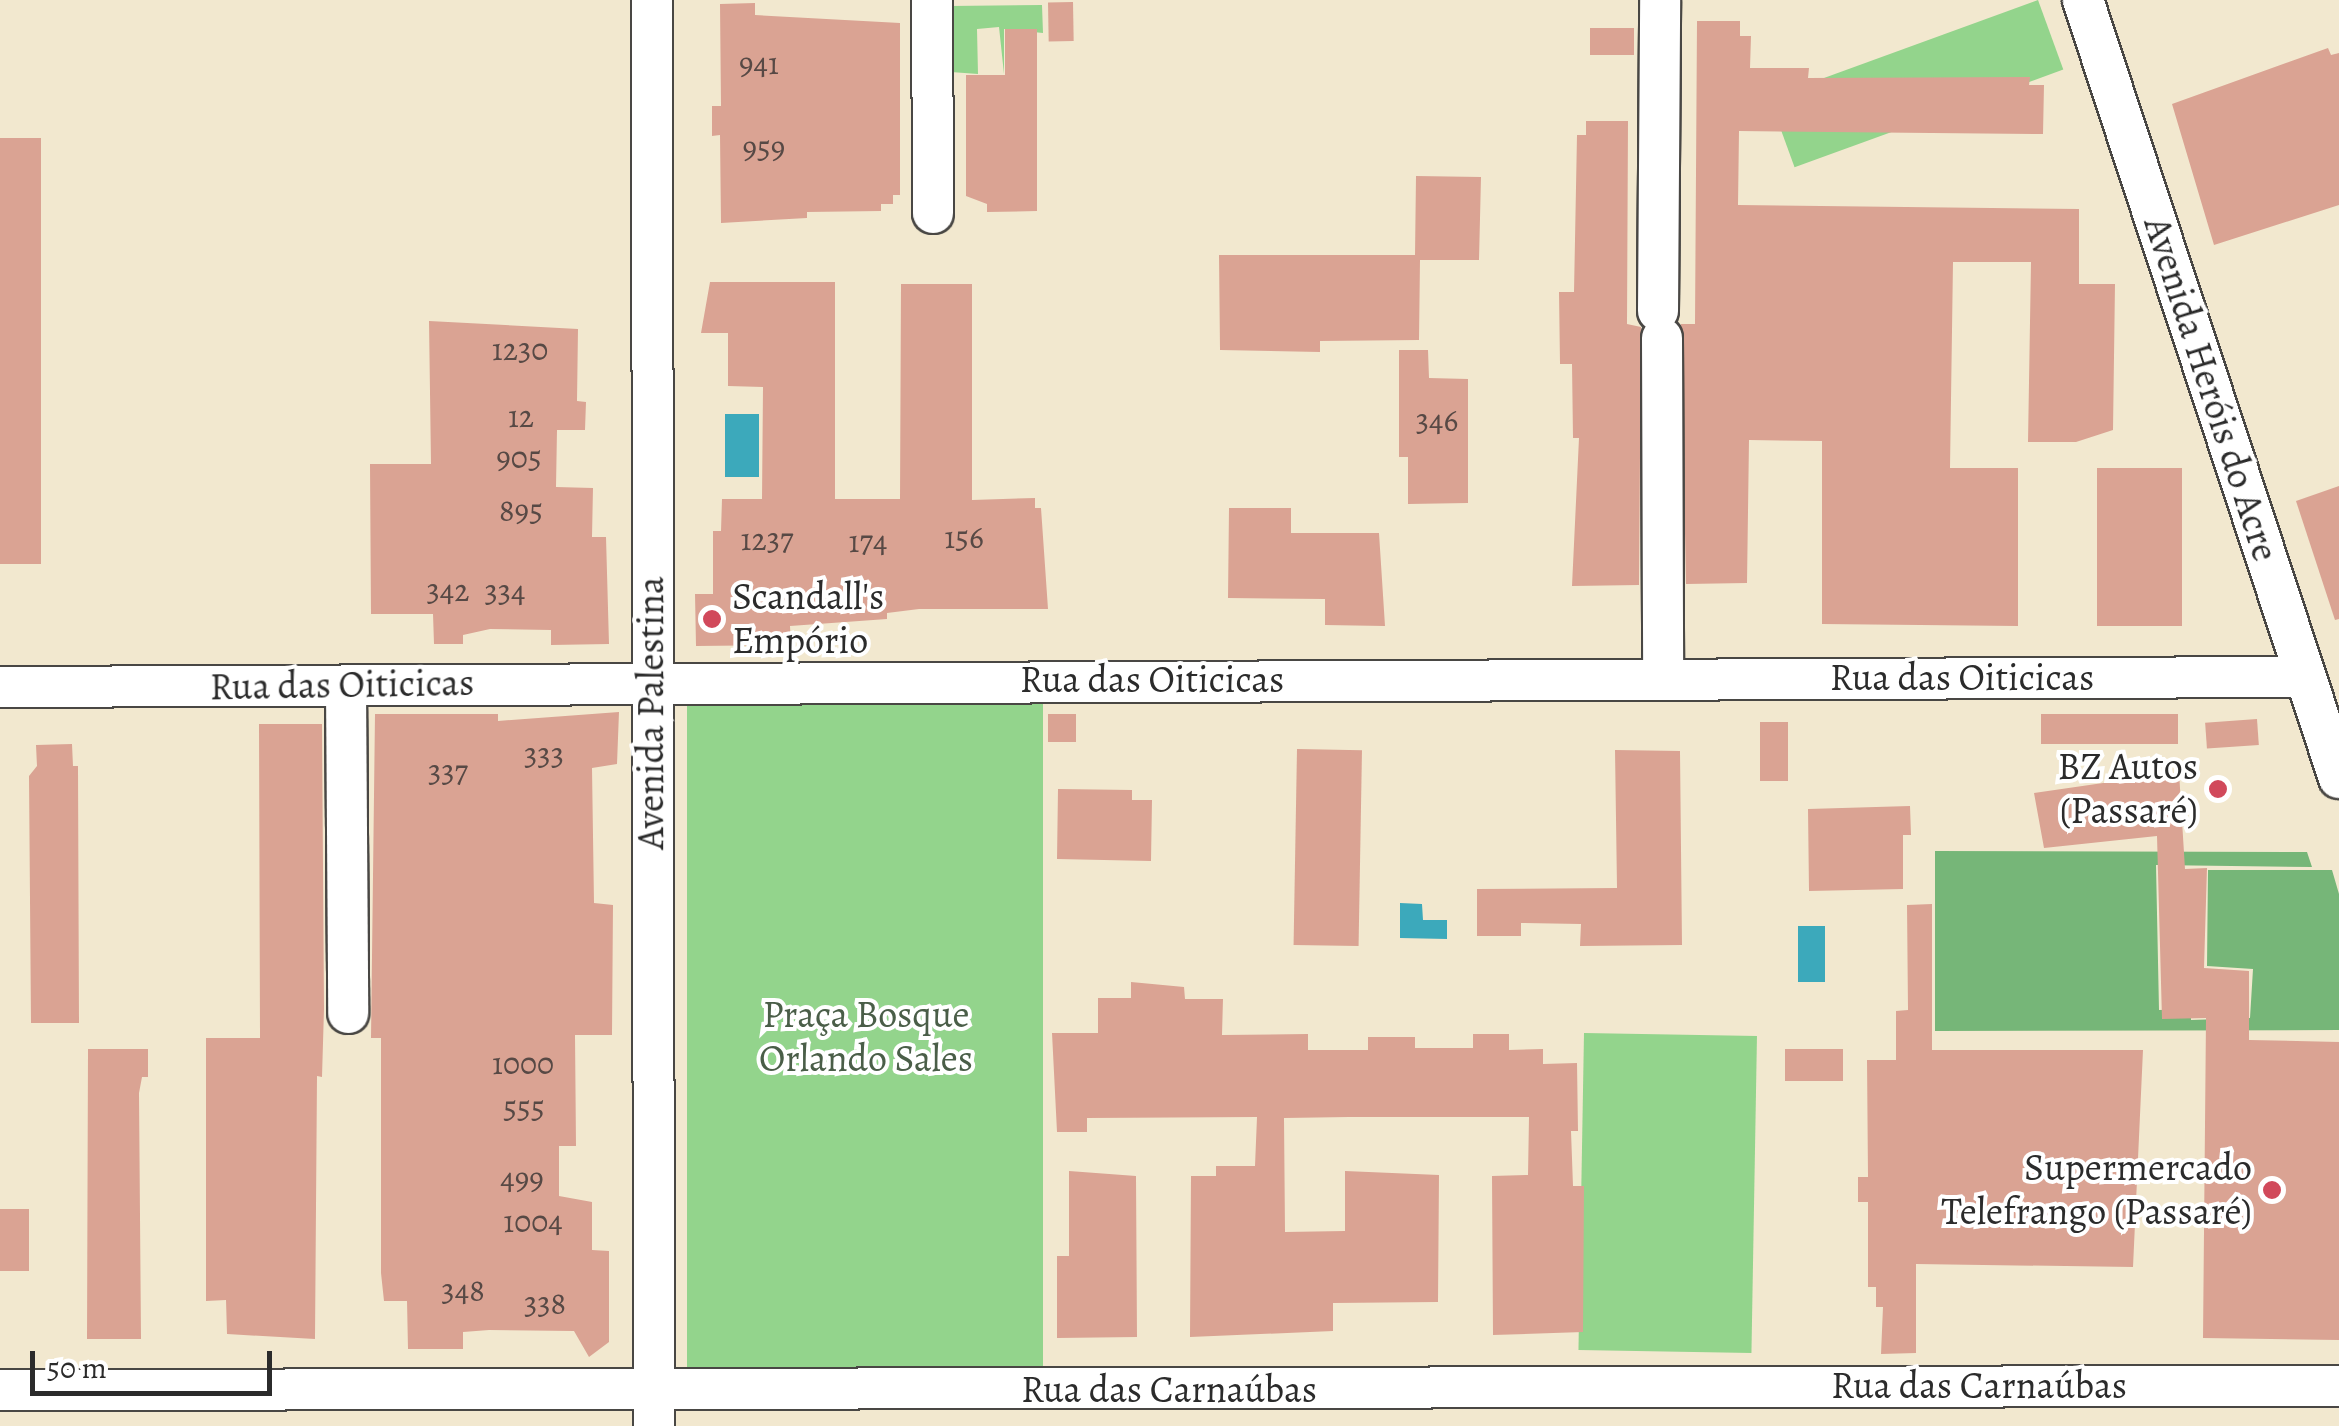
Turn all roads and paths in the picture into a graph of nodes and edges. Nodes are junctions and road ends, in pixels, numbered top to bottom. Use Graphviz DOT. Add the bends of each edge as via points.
graph roads {
  1 [pos="652,0"];
  2 [pos="932,0"];
  3 [pos="1660,0"];
  4 [pos="2083,0"];
  5 [pos="933,213"];
  6 [pos="2304,677"];
  7 [pos="1663,678"];
  8 [pos="650,680"];
  9 [pos="346,686"];
  10 [pos="0,687"];
  11 [pos="2339,776"];
  12 [pos="348,1012"];
  13 [pos="2339,1386"];
  14 [pos="0,1390"];
  15 [pos="654,1408"];
  16 [pos="788,1408"];
  1 -- 8 [label="street, Avenida Palestina"];
  2 -- 5 [label="street"];
  3 -- 7 [label="street"];
  4 -- 6 [label="street, Avenida Heróis do Acre"];
  6 -- 7 [label="street, Rua das Oiticicas"];
  6 -- 11 [label="street, Avenida Heróis do Acre"];
  7 -- 8 [label="street, Rua das Oiticicas"];
  8 -- 9 [label="street, Rua das Oiticicas"];
  8 -- 15 [label="street, Avenida Palestina"];
  9 -- 10 [label="street, Rua das Oiticicas"];
  9 -- 12 [label="street"];
  13 -- 16 [label="street, Rua das Carnaúbas"];
  14 -- 15 [label="street, Rua das Carnaúbas"];
  15 -- 16 [label="street, Rua das Carnaúbas"];
}
